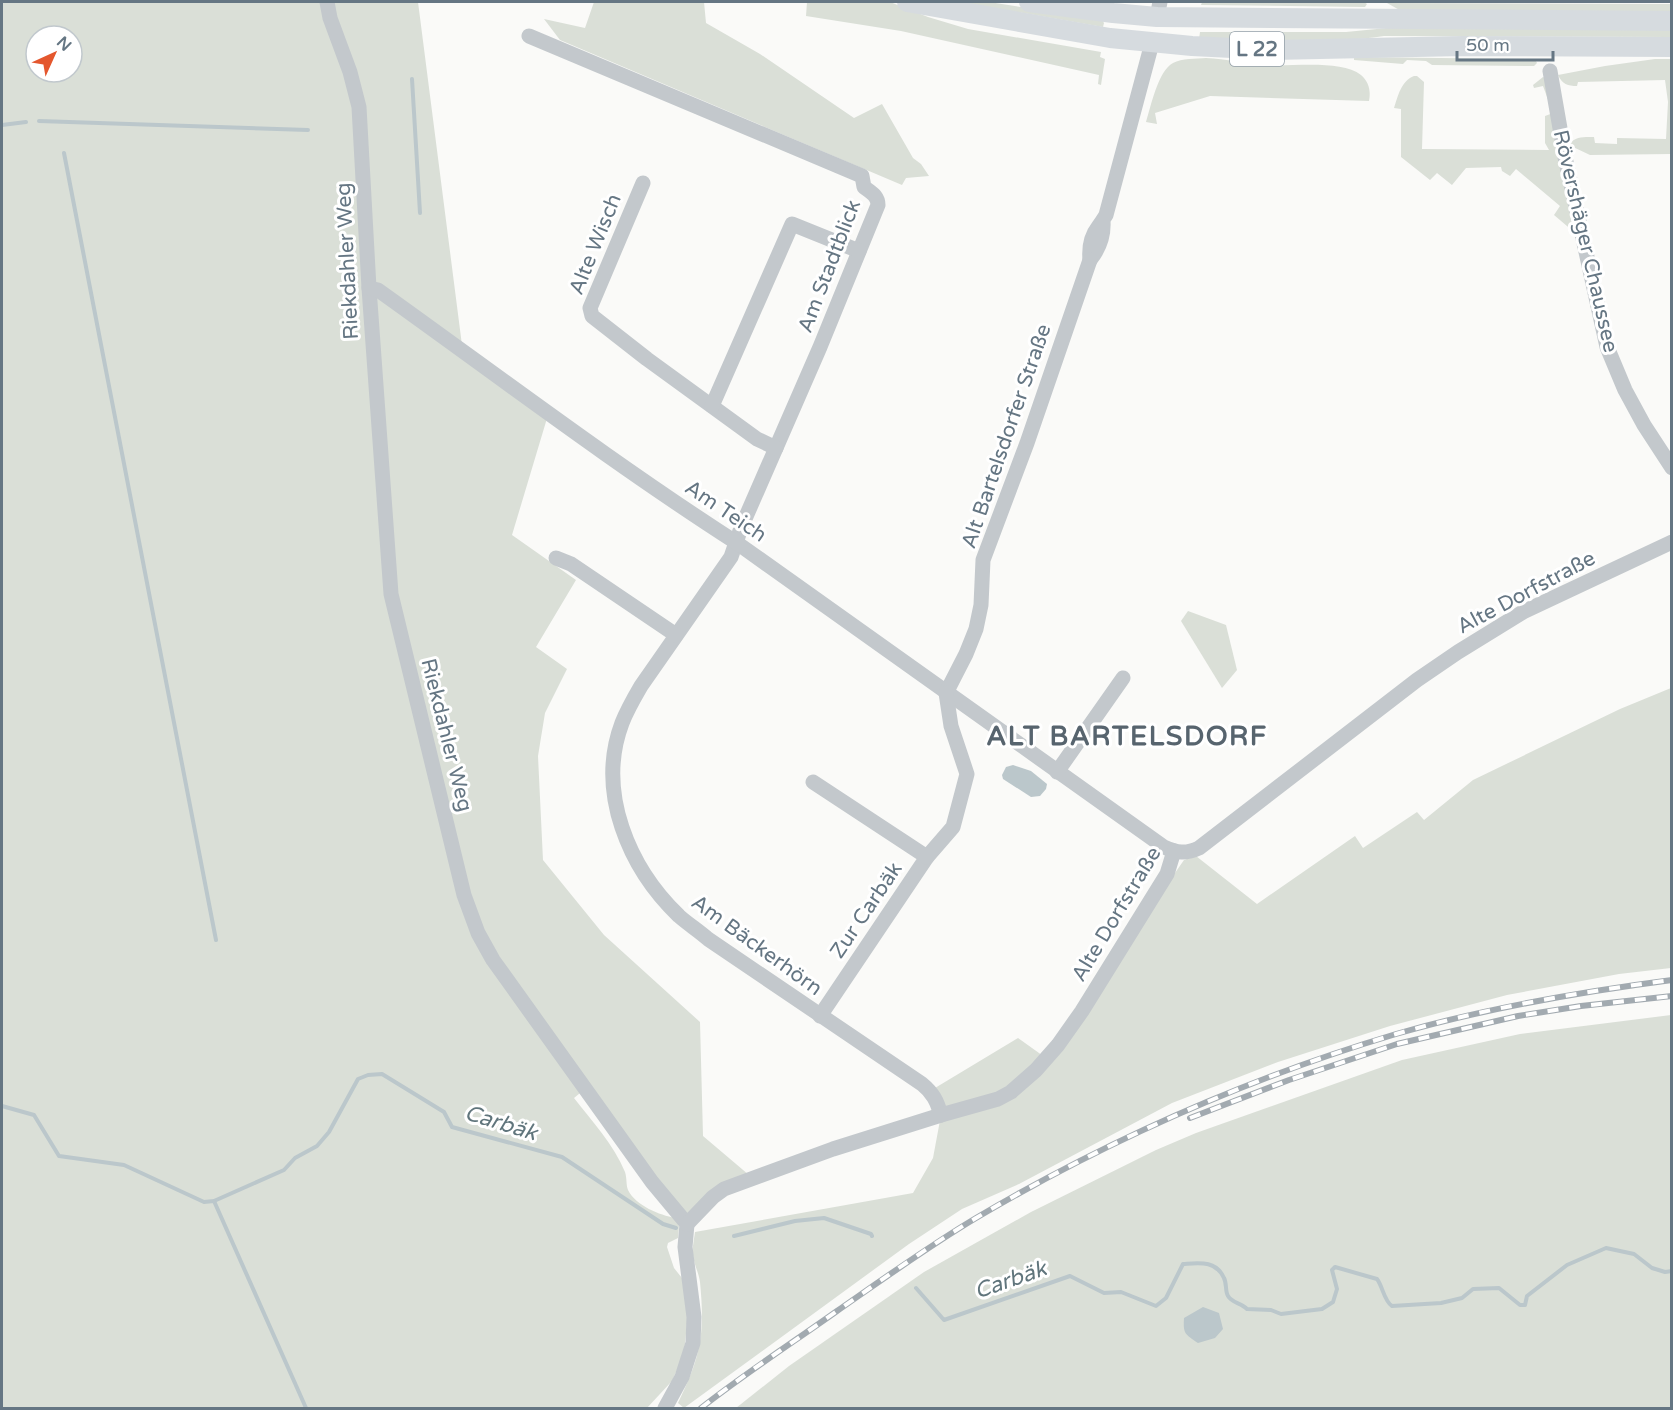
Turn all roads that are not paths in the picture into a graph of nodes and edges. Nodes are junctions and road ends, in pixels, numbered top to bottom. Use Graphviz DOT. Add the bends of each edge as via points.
graph roads {
  1 [pos="327,2"];
  2 [pos="907,2"];
  3 [pos="1029,2"];
  4 [pos="1159,9"];
  5 [pos="1671,21"];
  6 [pos="529,36"];
  7 [pos="1152,43"];
  8 [pos="1671,47"];
  9 [pos="1550,71"];
  10 [pos="643,183"];
  11 [pos="859,251"];
  12 [pos="369,288"];
  13 [pos="712,406"];
  14 [pos="776,448"];
  15 [pos="1671,468"];
  16 [pos="1671,542"];
  17 [pos="737,543"];
  18 [pos="556,558"];
  19 [pos="676,635"];
  20 [pos="1123,678"];
  21 [pos="946,693"];
  22 [pos="1057,772"];
  23 [pos="813,782"];
  24 [pos="1174,851"];
  25 [pos="927,857"];
  26 [pos="820,1016"];
  27 [pos="941,1115"];
  28 [pos="687,1224"];
  29 [pos="665,1408"];
  1 -- 12 [label="street, Riekdahler Weg" via="359,107"];
  2 -- 7 [label="main road, L 22"];
  3 -- 4 [label="main road, L 22" via="1113,13"];
  4 -- 5 [label="main road, L 22"];
  4 -- 7 [label="main road"];
  6 -- 11 [label="street, Am Stadtblick" via="862,176 864,188 878,200 878,205"];
  7 -- 8 [label="main road, L 22" via="1272,50"];
  7 -- 21 [label="street, Alt Bartelsdorfer Straße" via="1103,221 1089,248 1090,260 984,560 976,629"];
  9 -- 15 [label="street, Rövershäger Chaussee" via="1607,347 1625,390"];
  10 -- 13 [label="street, Alte Wisch" via="590,308 592,316"];
  11 -- 13 [label="street" via="792,224"];
  11 -- 14 [label="street, Am Stadtblick"];
  12 -- 17 [label="street, Am Teich" via="378,290"];
  12 -- 28 [label="street, Riekdahler Weg" via="391,594 464,895 493,960 652,1182"];
  13 -- 14 [label="street, Alte Wisch"];
  14 -- 17 [label="street, Am Stadtblick"];
  16 -- 24 [label="street, Alte Dorfstraße" via="1532,608 1467,646 1199,848 1188,853"];
  17 -- 19 [label="street, Am Bäckerhörn"];
  17 -- 21 [label="street, Am Teich"];
  18 -- 19 [label="street" via="571,564"];
  19 -- 26 [label="street, Am Bäckerhörn" via="641,686 621,725 614,756 614,795 623,833 642,870 680,916"];
  20 -- 22 [label="street"];
  21 -- 22 [label="street, Am Teich"];
  21 -- 25 [label="street, Zur Carbäk" via="951,726 967,774 953,827"];
  22 -- 24 [label="street, Am Teich"];
  23 -- 25 [label="street, Zur Carbäk"];
  24 -- 27 [label="street, Alte Dorfstraße" via="1167,874 1088,1001 1036,1070 998,1099"];
  25 -- 26 [label="street, Zur Carbäk"];
  26 -- 27 [label="street, Am Bäckerhörn" via="922,1084 938,1102"];
  27 -- 28 [label="street, Alte Dorfstraße" via="724,1189"];
  28 -- 29 [label="street" via="685,1247 694,1317 693,1343 682,1377"];
}
